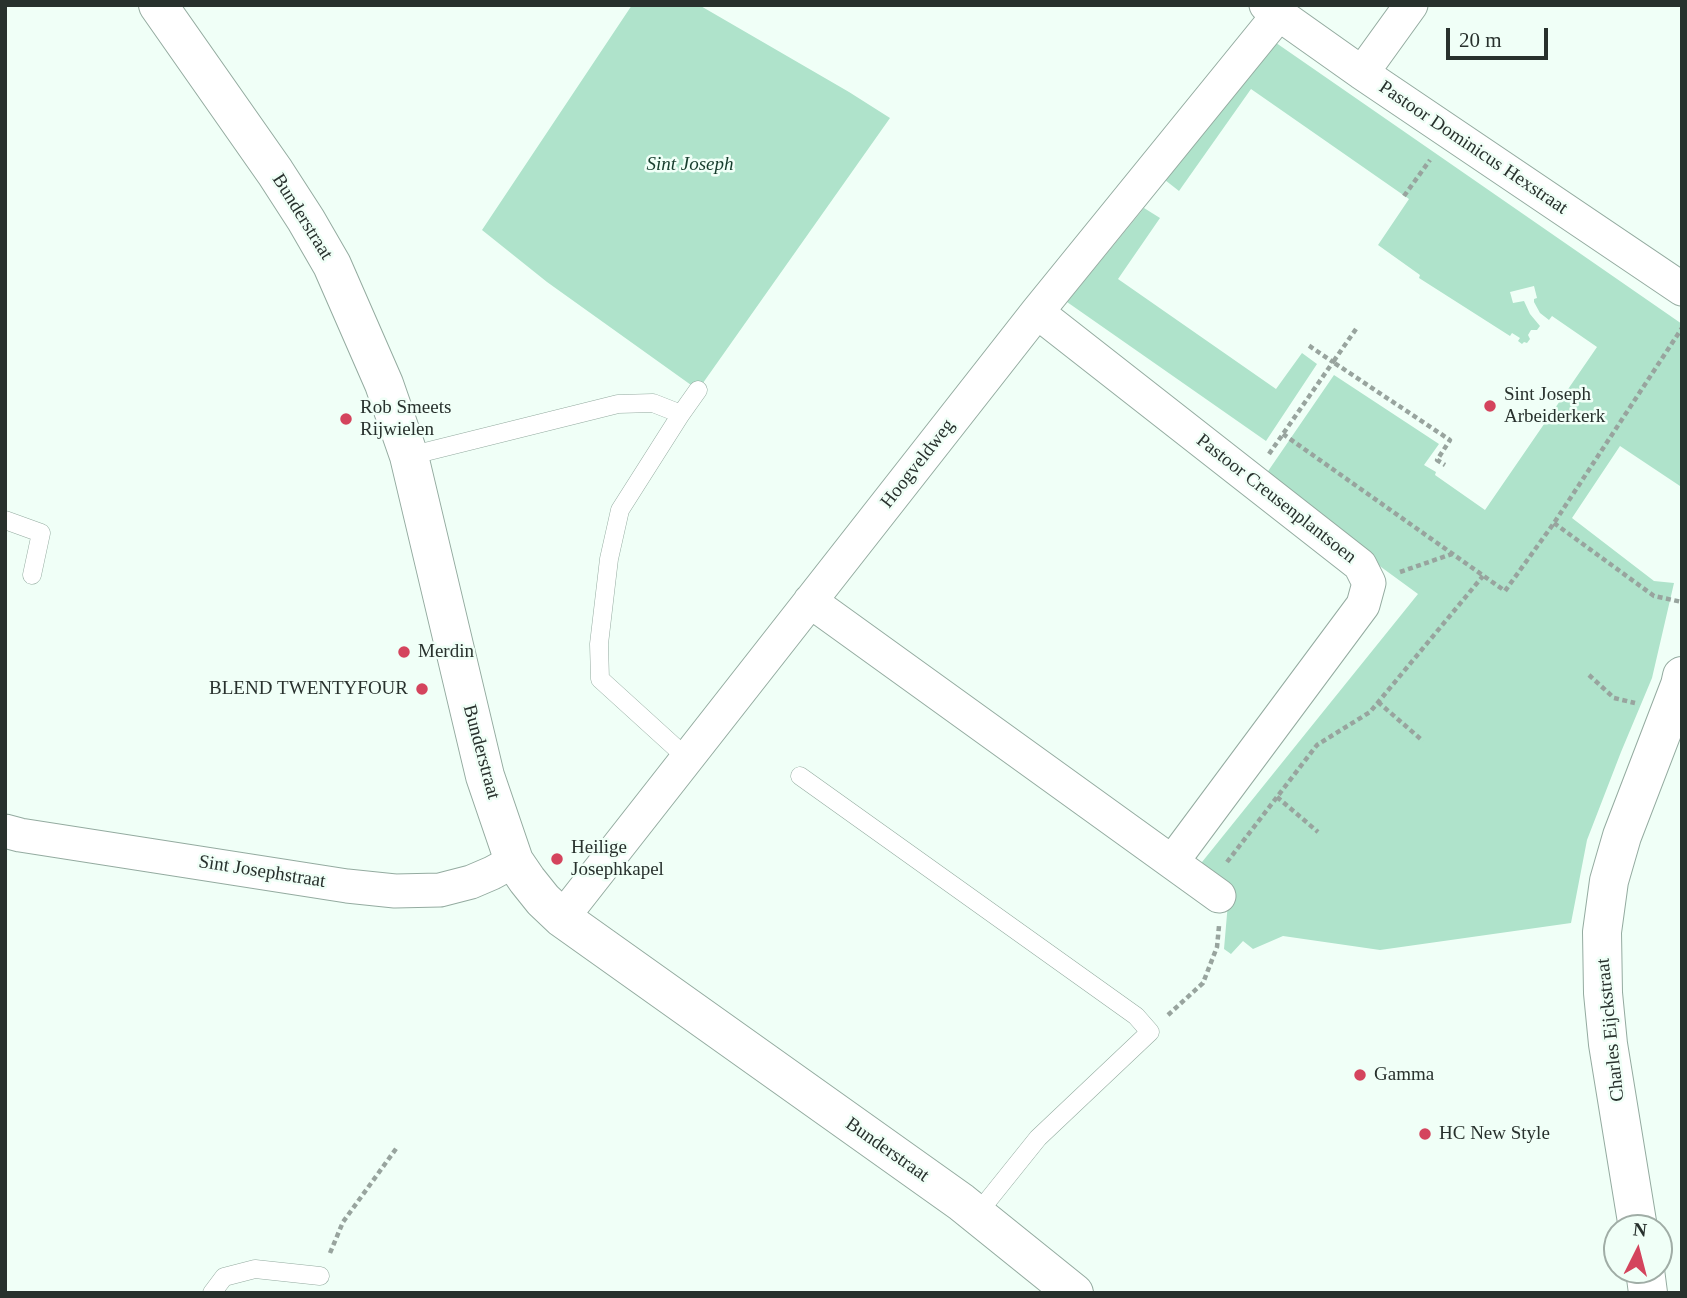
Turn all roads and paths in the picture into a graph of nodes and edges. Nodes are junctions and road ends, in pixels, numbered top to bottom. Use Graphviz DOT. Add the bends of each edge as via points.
graph roads {
  1 [pos="158,5"];
  2 [pos="1411,5"];
  3 [pos="1273,9"];
  4 [pos="1362,73"];
  5 [pos="1450,132"];
  6 [pos="1404,196"];
  7 [pos="1682,289"];
  8 [pos="1037,312"];
  9 [pos="1682,328"];
  10 [pos="1356,330"];
  11 [pos="1308,345"];
  12 [pos="1333,362"];
  13 [pos="698,390"];
  14 [pos="681,414"];
  15 [pos="1283,434"];
  16 [pos="408,456"];
  17 [pos="1445,465"];
  18 [pos="1251,480"];
  19 [pos="5,520"];
  20 [pos="1554,523"];
  21 [pos="1452,554"];
  22 [pos="32,575"];
  23 [pos="1483,576"];
  24 [pos="1369,583"];
  25 [pos="810,601"];
  26 [pos="1682,602"];
  27 [pos="1588,675"];
  28 [pos="1678,690"];
  29 [pos="1378,702"];
  30 [pos="1423,741"];
  31 [pos="688,759"];
  32 [pos="800,776"];
  33 [pos="1277,797"];
  34 [pos="5,831"];
  35 [pos="1318,832"];
  36 [pos="514,861"];
  37 [pos="1172,862"];
  38 [pos="1226,863"];
  39 [pos="1219,910"];
  40 [pos="562,919"];
  41 [pos="1150,1032"];
  42 [pos="398,1146"];
  43 [pos="977,1214"];
  44 [pos="1636,1214"];
  45 [pos="320,1276"];
  46 [pos="212,1293"];
  47 [pos="1074,1293"];
  1 -- 16 [label="street, Bunderstraat" via="275,172 332,265 384,384"];
  2 -- 4 [label="street"];
  3 -- 4 [label="street, Pastoor Dominicus Hexstraat"];
  3 -- 8 [label="street, Hoogveldweg"];
  4 -- 5 [label="street, Pastoor Dominicus Hexstraat"];
  5 -- 6 [label="path"];
  5 -- 7 [label="street, Pastoor Dominicus Hexstraat"];
  8 -- 18 [label="street, Pastoor Creusenplantsoen"];
  8 -- 25 [label="street, Hoogveldweg"];
  9 -- 20 [label="path"];
  10 -- 12 [label="path"];
  11 -- 12 [label="path"];
  12 -- 15 [label="path"];
  12 -- 17 [label="path" via="1450,440 1437,460"];
  13 -- 14 [label="lane"];
  14 -- 16 [label="lane" via="653,403 618,404"];
  14 -- 31 [label="lane" via="620,510 599,644 600,679"];
  15 -- 18 [label="path"];
  15 -- 21 [label="path"];
  16 -- 36 [label="street, Bunderstraat" via="485,776"];
  18 -- 24 [label="street, Pastoor Creusenplantsoen" via="1360,565"];
  19 -- 22 [label="lane" via="41,533"];
  20 -- 23 [label="path" via="1505,591"];
  20 -- 26 [label="path" via="1654,596"];
  21 -- 23 [label="path"];
  21 -- 24 [label="path"];
  23 -- 29 [label="path"];
  24 -- 37 [label="street, Pastoor Creusenplantsoen" via="1363,605"];
  25 -- 31 [label="street, Hoogveldweg"];
  25 -- 37 [label="street"];
  27 -- 28 [label="path" via="1614,698"];
  28 -- 44 [label="street, Charles Eijckstraat" via="1622,836 1609,881 1602,932 1608,1044"];
  29 -- 30 [label="path"];
  29 -- 33 [label="path" via="1370,712 1317,745"];
  31 -- 40 [label="street, Hoogveldweg"];
  32 -- 41 [label="lane" via="1136,1016"];
  33 -- 35 [label="path"];
  33 -- 38 [label="path"];
  34 -- 36 [label="street, Sint Josephstraat" via="395,891 440,890 471,882"];
  36 -- 40 [label="street, Bunderstraat"];
  37 -- 39 [label="street"];
  39 -- 41 [label="path" via="1217,947 1203,983"];
  40 -- 43 [label="street, Bunderstraat"];
  41 -- 43 [label="lane" via="1038,1138"];
  42 -- 45 [label="path" via="343,1222"];
  43 -- 47 [label="street, Bunderstraat"];
  45 -- 46 [label="lane" via="255,1269 224,1276"];
}
